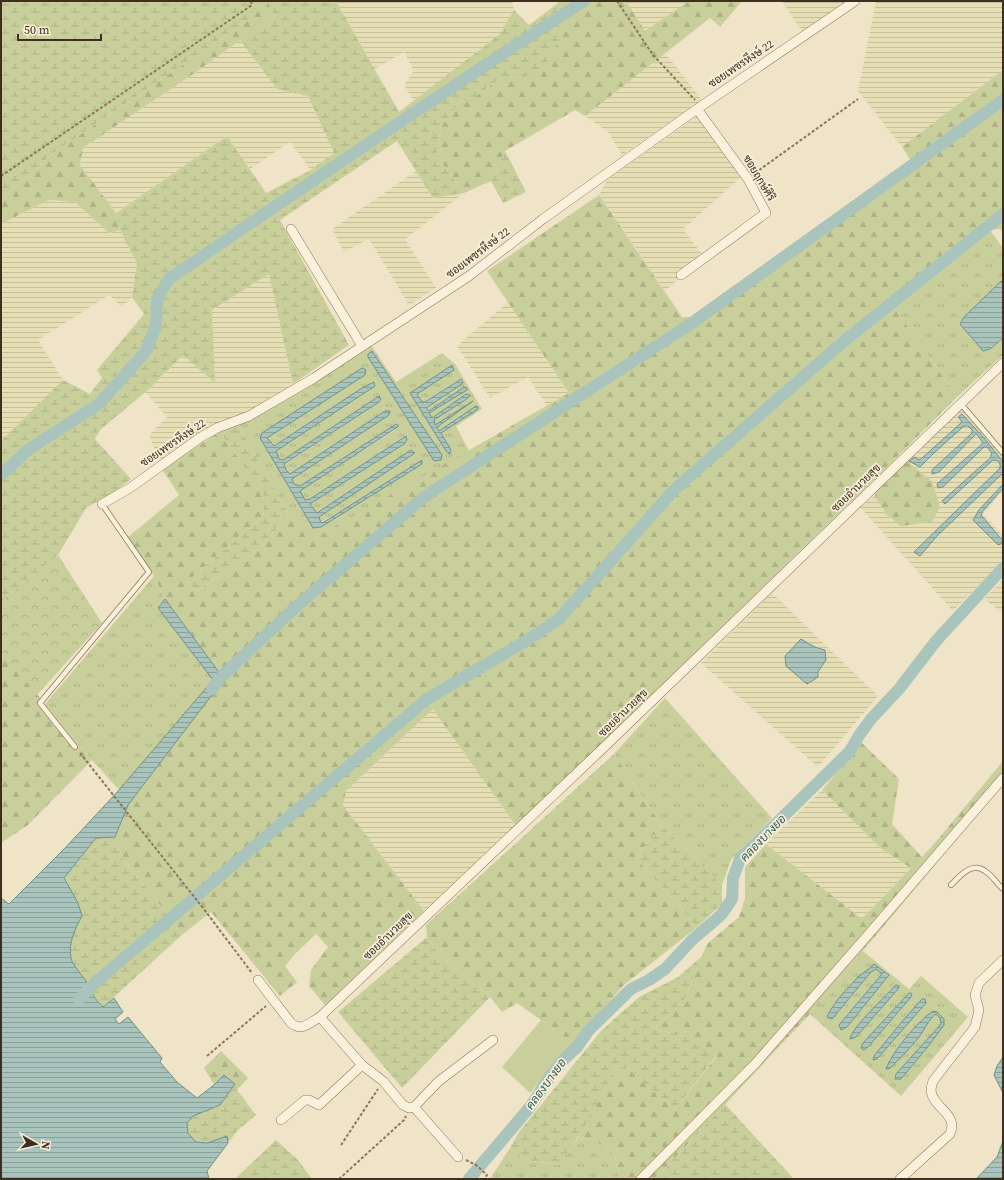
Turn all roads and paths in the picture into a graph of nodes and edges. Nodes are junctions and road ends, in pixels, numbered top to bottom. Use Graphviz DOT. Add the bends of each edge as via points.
graph roads {
  1 [pos="251,1"];
  2 [pos="617,1"];
  3 [pos="855,1"];
  4 [pos="858,99"];
  5 [pos="699,108"];
  6 [pos="1,176"];
  7 [pos="748,179"];
  8 [pos="291,229"];
  9 [pos="681,275"];
  10 [pos="362,346"];
  11 [pos="1003,362"];
  12 [pos="961,404"];
  13 [pos="1003,452"];
  14 [pos="102,504"];
  15 [pos="75,747"];
  16 [pos="1003,778"];
  17 [pos="951,885"];
  18 [pos="1003,889"];
  19 [pos="1003,960"];
  20 [pos="258,980"];
  21 [pos="273,1000"];
  22 [pos="320,1017"];
  23 [pos="493,1040"];
  24 [pos="207,1056"];
  25 [pos="362,1065"];
  26 [pos="384,1081"];
  27 [pos="411,1107"];
  28 [pos="281,1120"];
  29 [pos="341,1145"];
  30 [pos="458,1157"];
  31 [pos="471,1162"];
  32 [pos="339,1179"];
  33 [pos="484,1179"];
  34 [pos="641,1179"];
  35 [pos="900,1179"];
  1 -- 6 [label="path" via="252,4"];
  2 -- 5 [label="path" via="653,55"];
  3 -- 5 [label="street, ซอยเพชรหึงษ์ 22"];
  4 -- 7 [label="path"];
  5 -- 7 [label="street, ซอยฤกษ์ศิริ"];
  5 -- 10 [label="street, ซอยเพชรหึงษ์ 22" via="543,219 469,276"];
  7 -- 9 [label="street, ซอยฤกษ์ศิริ" via="766,213"];
  8 -- 10 [label="street"];
  10 -- 14 [label="street, ซอยเพชรหึงษ์ 22" via="249,416 201,437 130,488"];
  11 -- 12 [label="street, ซอยอำนวยสุข"];
  12 -- 13 [label="lane"];
  12 -- 22 [label="street, ซอยอำนวยสุข"];
  14 -- 15 [label="lane" via="149,572 40,703"];
  15 -- 20 [label="path"];
  16 -- 34 [label="street" via="755,1064"];
  17 -- 18 [label="lane" via="962,873 979,868 986,871"];
  19 -- 35 [label="street" via="979,983 975,995 978,1010 975,1026 933,1081 933,1097 951,1120 953,1127 950,1134"];
  20 -- 21 [label="street, ซอยอำนวยสุข"];
  21 -- 22 [label="street, ซอยอำนวยสุข" via="296,1027 302,1028"];
  21 -- 24 [label="path"];
  22 -- 25 [label="street"];
  23 -- 27 [label="street" via="439,1081"];
  25 -- 26 [label="street"];
  25 -- 28 [label="street" via="319,1105 305,1100"];
  26 -- 27 [label="street" via="402,1105"];
  26 -- 29 [label="path"];
  27 -- 30 [label="street"];
  27 -- 32 [label="path" via="404,1120"];
  31 -- 33 [label="path" via="487,1175"];
}
